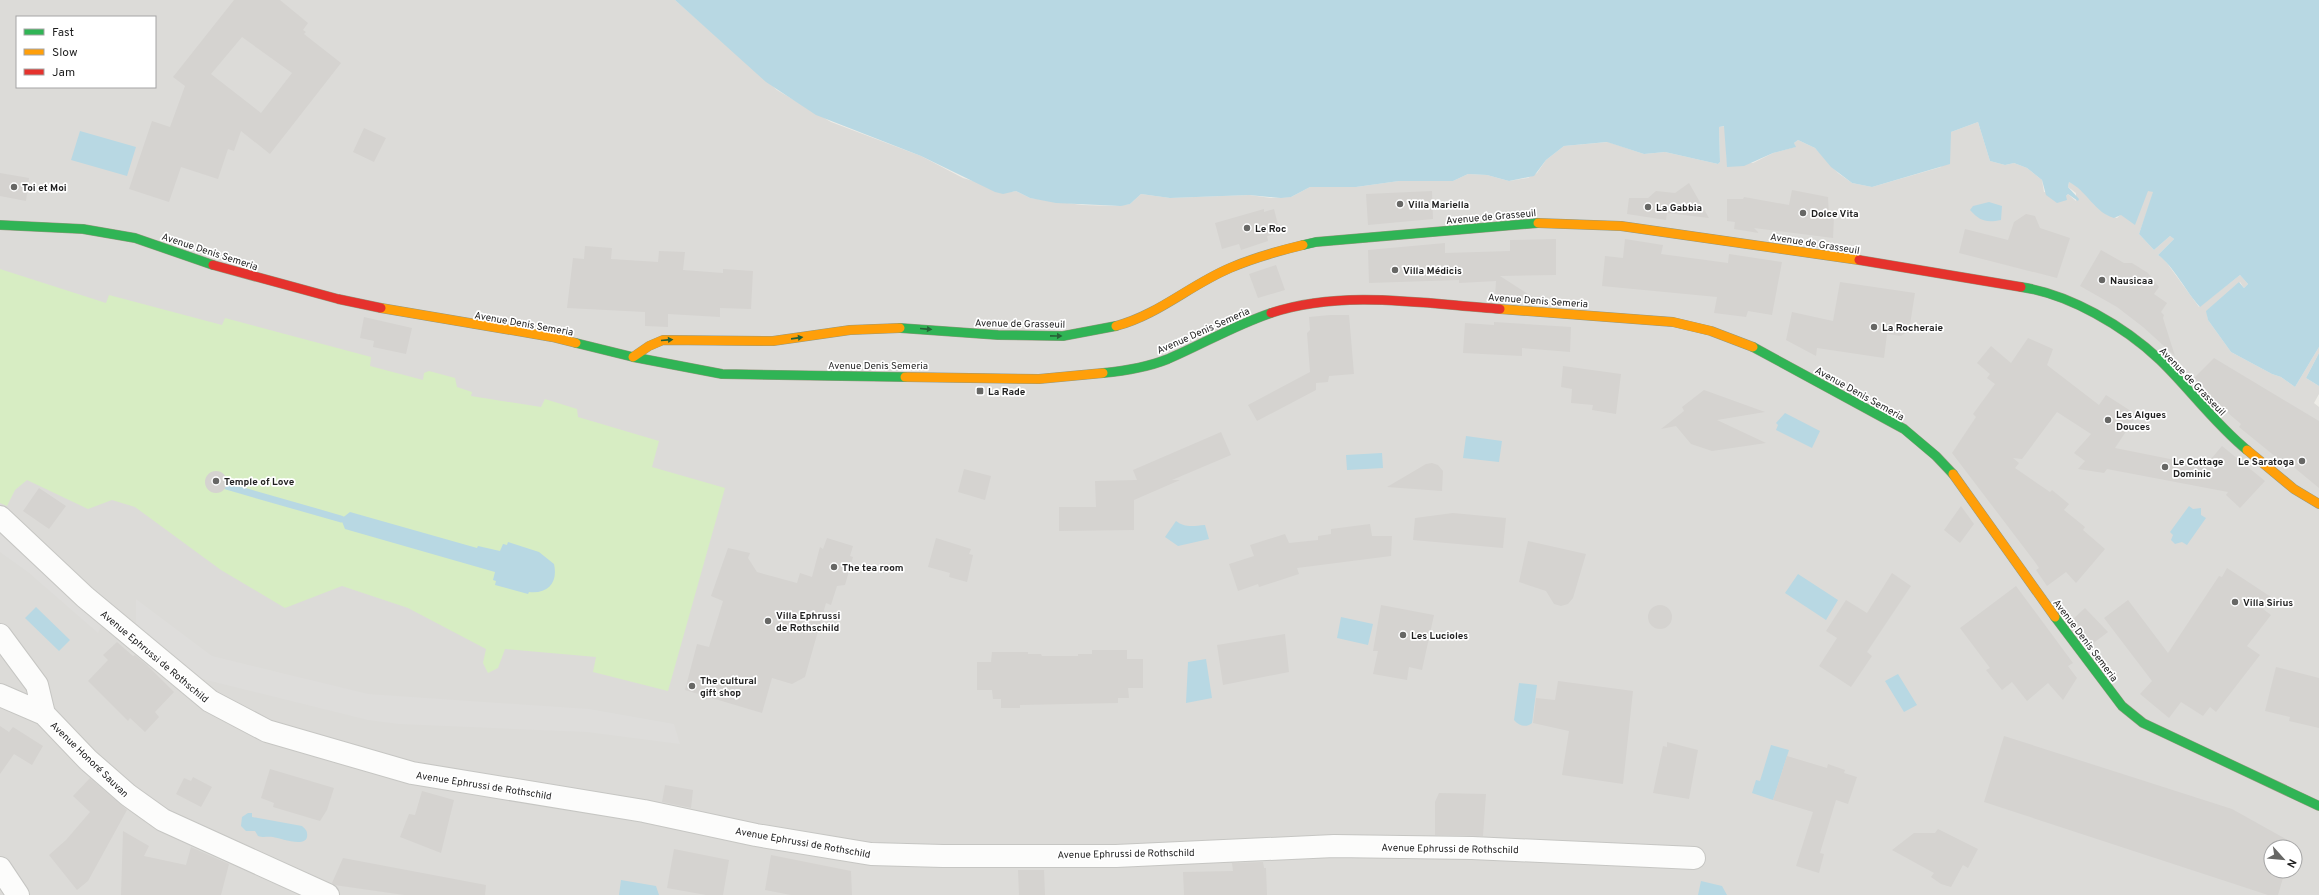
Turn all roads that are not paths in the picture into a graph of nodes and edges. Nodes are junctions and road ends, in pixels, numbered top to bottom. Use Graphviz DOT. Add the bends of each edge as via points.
graph roads {
  1 [pos="0,225"];
  2 [pos="633,358"];
  3 [pos="2319,504"];
  4 [pos="0,517"];
  5 [pos="0,635"];
  6 [pos="0,695"];
  7 [pos="44,714"];
  8 [pos="2319,806"];
  9 [pos="1694,858"];
  10 [pos="0,868"];
  11 [pos="18,895"];
  12 [pos="328,895"];
  1 -- 2 [label="main road, Avenue Denis Semeria" via="83,229 135,238 229,270 338,299 412,315 552,337"];
  2 -- 3 [label="main road, Avenue de Grasseuil, one-way" via="649,346 663,340 773,341 850,330 911,327 998,335 1063,336 1137,321 1229,268 1271,253 1316,242 1531,222 1621,226 2042,290 2101,316 2136,341 2159,359 2229,435 2294,489"];
  2 -- 8 [label="main road, Avenue Denis Semeria" via="722,374 1039,379 1120,371 1144,366 1167,359 1245,322 1275,312 1310,304 1370,300 1673,322 1711,331 1751,346 1904,429 1923,442 1940,459 2100,679 2132,715 2143,723"];
  4 -- 9 [label="street, Avenue Ephrussi de Rothschild" via="85,597 210,701 267,731 412,773 644,811 756,835 871,854 1116,856 1334,846 1472,848"];
  5 -- 7 [label="street, Avenue Honoré Sauvan" via="37,685"];
  6 -- 7 [label="street"];
  7 -- 12 [label="street, Avenue Honoré Sauvan" via="88,760 128,795 163,820"];
  10 -- 11 [label="street"];
}
